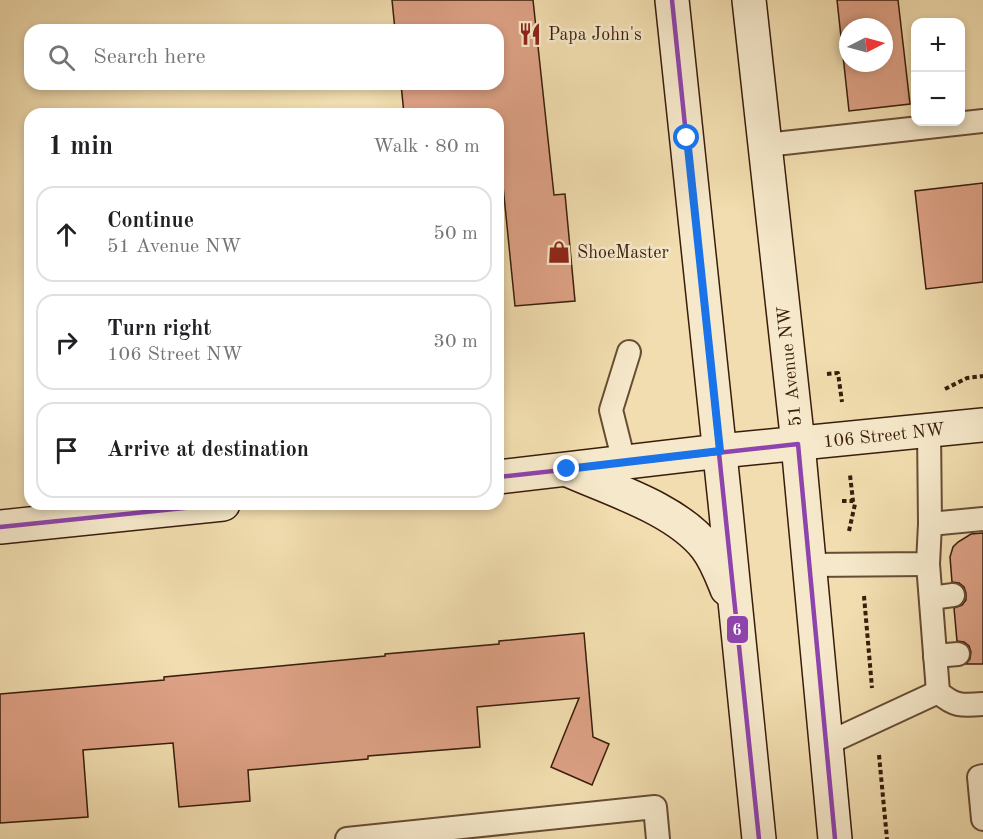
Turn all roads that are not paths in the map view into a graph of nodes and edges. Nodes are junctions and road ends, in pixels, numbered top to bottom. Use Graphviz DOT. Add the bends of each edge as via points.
graph roads {
  1 [pos="672,0"];
  2 [pos="749,0"];
  3 [pos="983,121"];
  4 [pos="766,145"];
  5 [pos="629,352"];
  6 [pos="983,425"];
  7 [pos="929,430"];
  8 [pos="798,444"];
  9 [pos="720,451"];
  10 [pos="624,462"];
  11 [pos="567,469"];
  12 [pos="504,476"];
  13 [pos="108,510"];
  14 [pos="983,519"];
  15 [pos="930,524"];
  16 [pos="0,528"];
  17 [pos="928,564"];
  18 [pos="809,565"];
  19 [pos="736,613"];
  20 [pos="958,654"];
  21 [pos="935,656"];
  22 [pos="938,692"];
  23 [pos="983,704"];
  24 [pos="826,744"];
  25 [pos="983,776"];
  26 [pos="983,819"];
  27 [pos="347,839"];
  28 [pos="658,839"];
  29 [pos="759,839"];
  30 [pos="835,839"];
  1 -- 9 [label="main road"];
  2 -- 4 [label="main road, 51 Avenue NW"];
  3 -- 4 [label="lane"];
  4 -- 8 [label="main road, 51 Avenue NW"];
  5 -- 10 [label="lane" via="611,410"];
  6 -- 7 [label="main road, 106 Street NW"];
  7 -- 8 [label="main road, 106 Street NW"];
  7 -- 15 [label="lane"];
  8 -- 9 [label="main road, 106 Street NW"];
  8 -- 18 [label="main road, 51 Avenue NW"];
  9 -- 10 [label="main road, 106 Street NW"];
  9 -- 19 [label="main road"];
  10 -- 11 [label="main road, 106 Street NW"];
  11 -- 12 [label="main road, 106 Street NW"];
  11 -- 19 [label="main road" via="682,523 717,564"];
  13 -- 16 [label="main road"];
  14 -- 15 [label="lane"];
  15 -- 17 [label="lane"];
  17 -- 18 [label="lane"];
  17 -- 21 [label="lane" via="942,597"];
  18 -- 24 [label="main road, 51 Avenue NW"];
  19 -- 29 [label="main road"];
  20 -- 21 [label="lane"];
  21 -- 22 [label="lane"];
  22 -- 23 [label="lane" via="951,704"];
  22 -- 24 [label="lane"];
  24 -- 30 [label="main road, 51 Avenue NW"];
  25 -- 26 [label="lane" via="979,777"];
  27 -- 28 [label="lane" via="655,807"];
}
